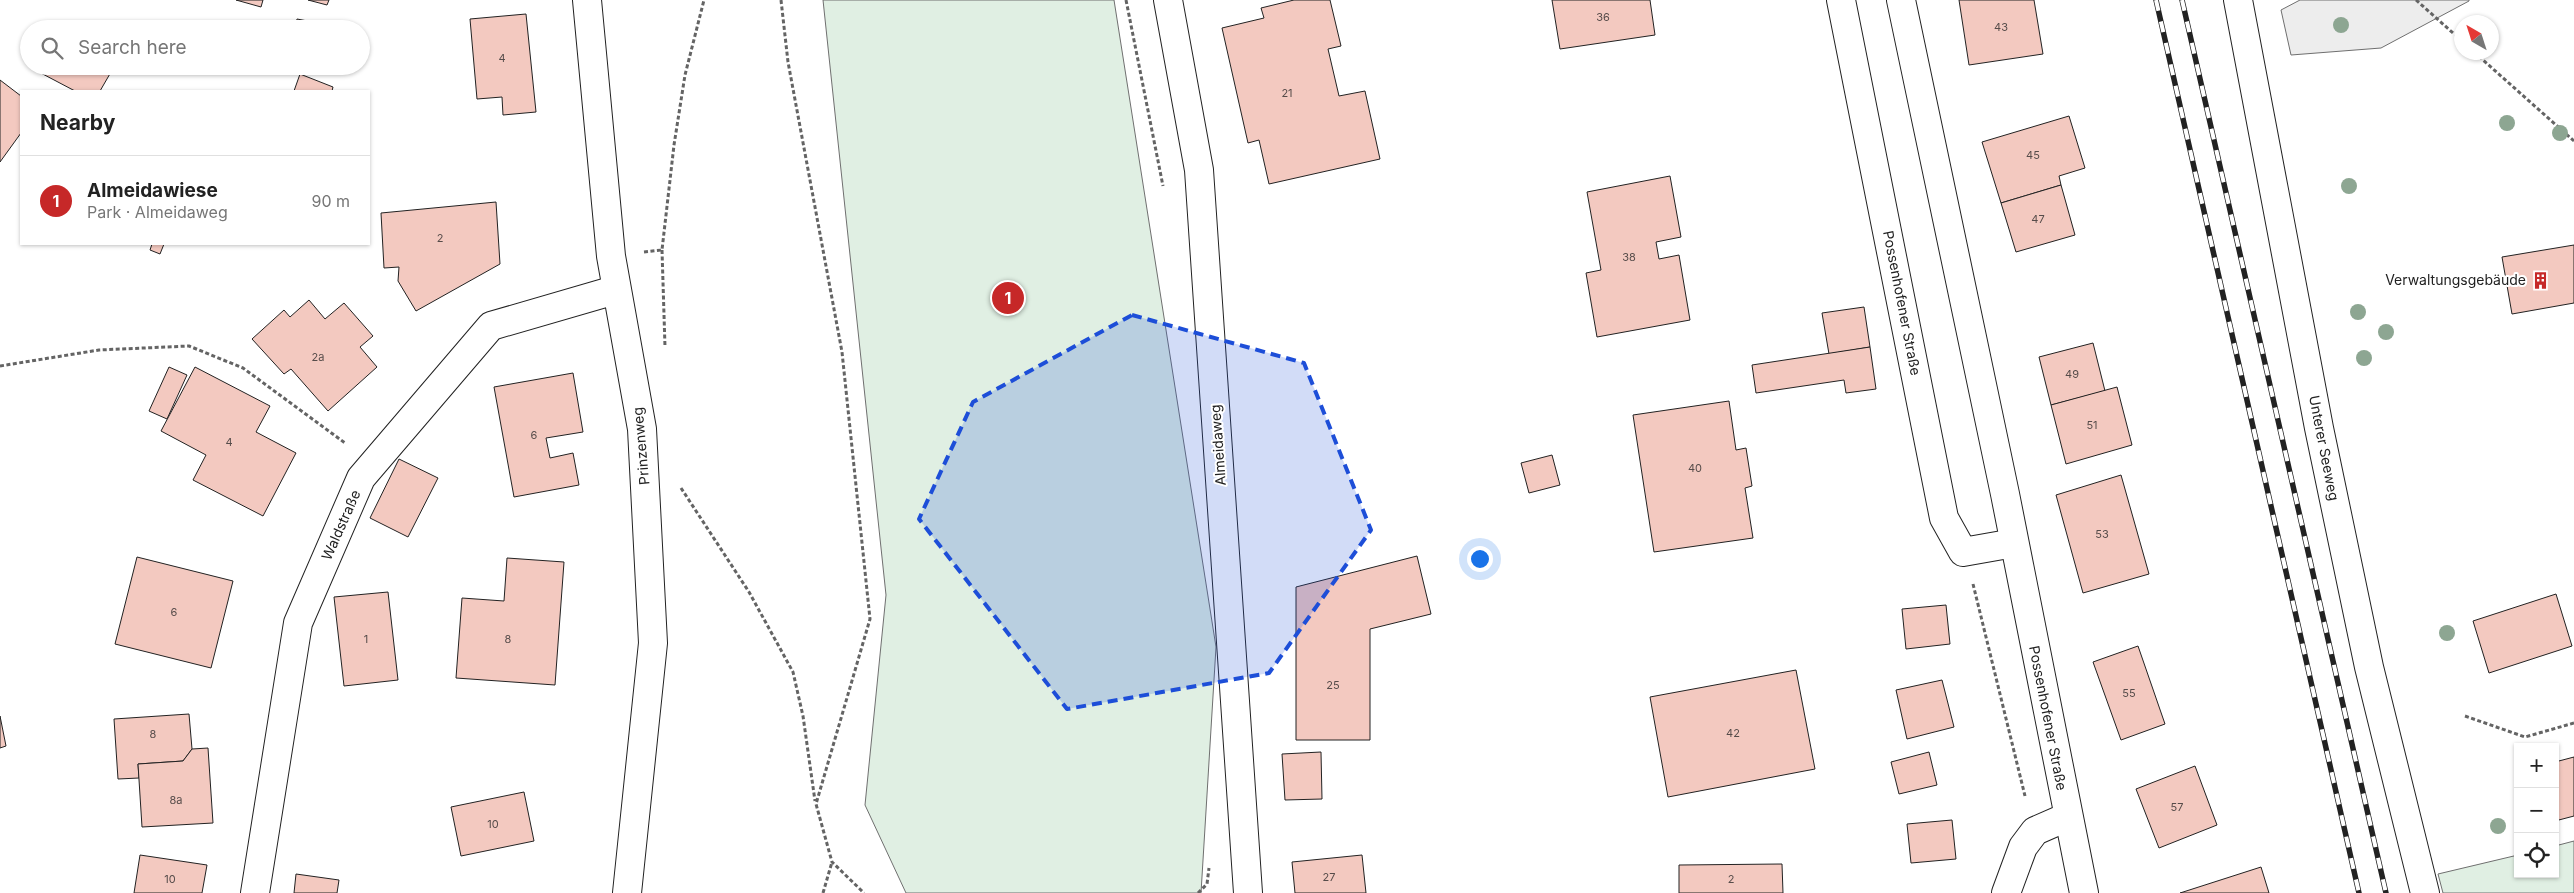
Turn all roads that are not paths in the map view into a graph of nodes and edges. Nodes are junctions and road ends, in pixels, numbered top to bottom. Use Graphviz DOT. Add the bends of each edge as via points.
graph roads {
  1 [pos="587,0"];
  2 [pos="1168,0"];
  3 [pos="1841,0"];
  4 [pos="1901,0"];
  5 [pos="2238,0"];
  6 [pos="615,290"];
  7 [pos="2014,543"];
  8 [pos="2067,817"];
  9 [pos="255,893"];
  10 [pos="627,893"];
  11 [pos="1248,893"];
  12 [pos="2006,893"];
  13 [pos="2084,893"];
  14 [pos="2425,893"];
  1 -- 6 [label="street, Prinzenweg"];
  2 -- 11 [label="street, Almeidaweg" via="1199,170"];
  3 -- 7 [label="street, Possenhofener Straße" via="1944,518 1963,552"];
  4 -- 7 [label="street, Possenhofener Straße"];
  5 -- 14 [label="street, Unterer Seeweg" via="2331,486 2369,667"];
  6 -- 9 [label="street, Waldstraße" via="491,326 362,478 298,623"];
  6 -- 10 [label="street, Prinzenweg" via="642,429 653,643"];
  7 -- 8 [label="street, Possenhofener Straße"];
  8 -- 12 [label="street" via="2035,831 2023,847"];
  8 -- 13 [label="street, Possenhofener Straße"];
}
